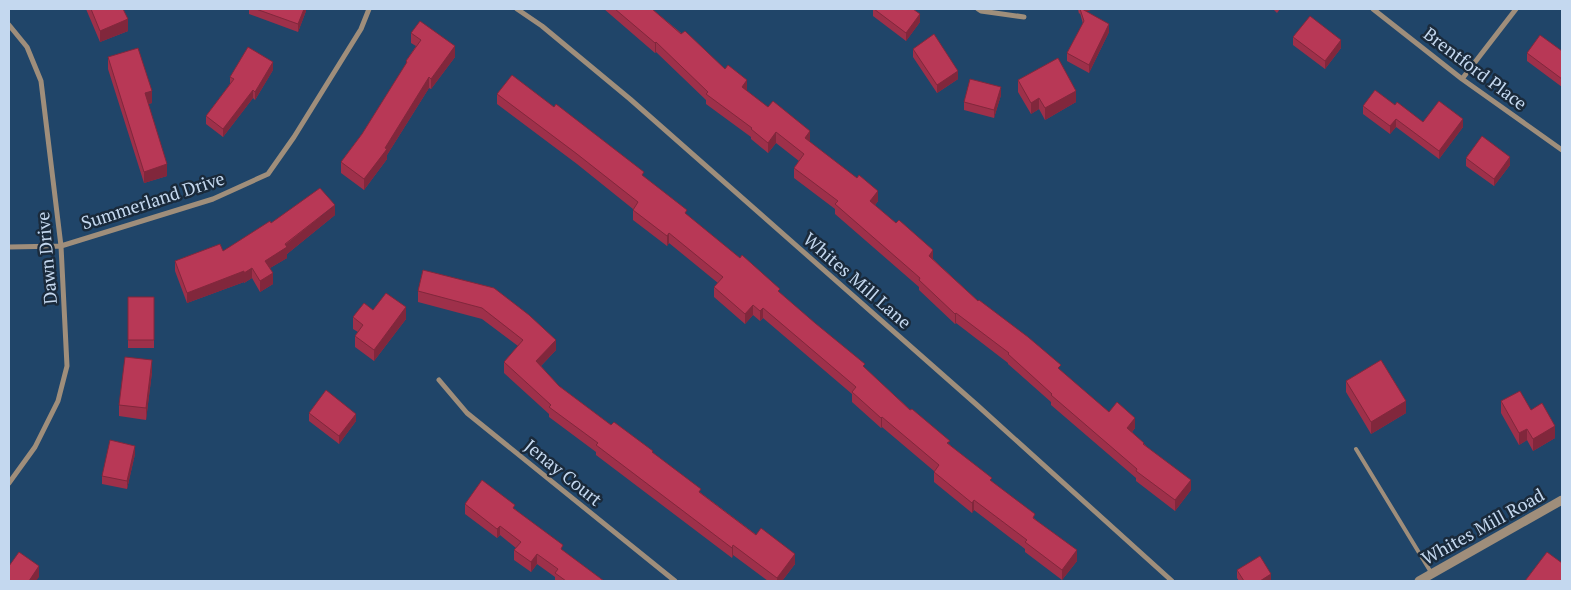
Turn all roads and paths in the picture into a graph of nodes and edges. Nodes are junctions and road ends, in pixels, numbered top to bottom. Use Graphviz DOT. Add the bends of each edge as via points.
graph roads {
  1 [pos="369,9"];
  2 [pos="517,9"];
  3 [pos="978,9"];
  4 [pos="1373,9"];
  5 [pos="1516,9"];
  6 [pos="1024,17"];
  7 [pos="9,25"];
  8 [pos="1462,79"];
  9 [pos="1562,150"];
  10 [pos="61,246"];
  11 [pos="9,248"];
  12 [pos="439,380"];
  13 [pos="1356,449"];
  14 [pos="9,483"];
  15 [pos="1562,500"];
  16 [pos="1425,579"];
  17 [pos="675,581"];
  18 [pos="1172,581"];
  1 -- 10 [label="street, Summerland Drive" via="361,28 268,174 214,199"];
  2 -- 18 [label="street, Whites Mill Lane" via="630,99"];
  3 -- 6 [label="street"];
  4 -- 8 [label="street, Brentford Place"];
  5 -- 8 [label="street"];
  7 -- 10 [label="street, Dawn Drive" via="27,47 41,81"];
  8 -- 9 [label="street, Brentford Place"];
  10 -- 11 [label="street, Summerland Drive"];
  10 -- 14 [label="street, Dawn Drive" via="67,366 58,401 35,447"];
  12 -- 17 [label="street, Jenay Court" via="467,413"];
  13 -- 16 [label="lane"];
  15 -- 16 [label="street, Whites Mill Road"];
}
